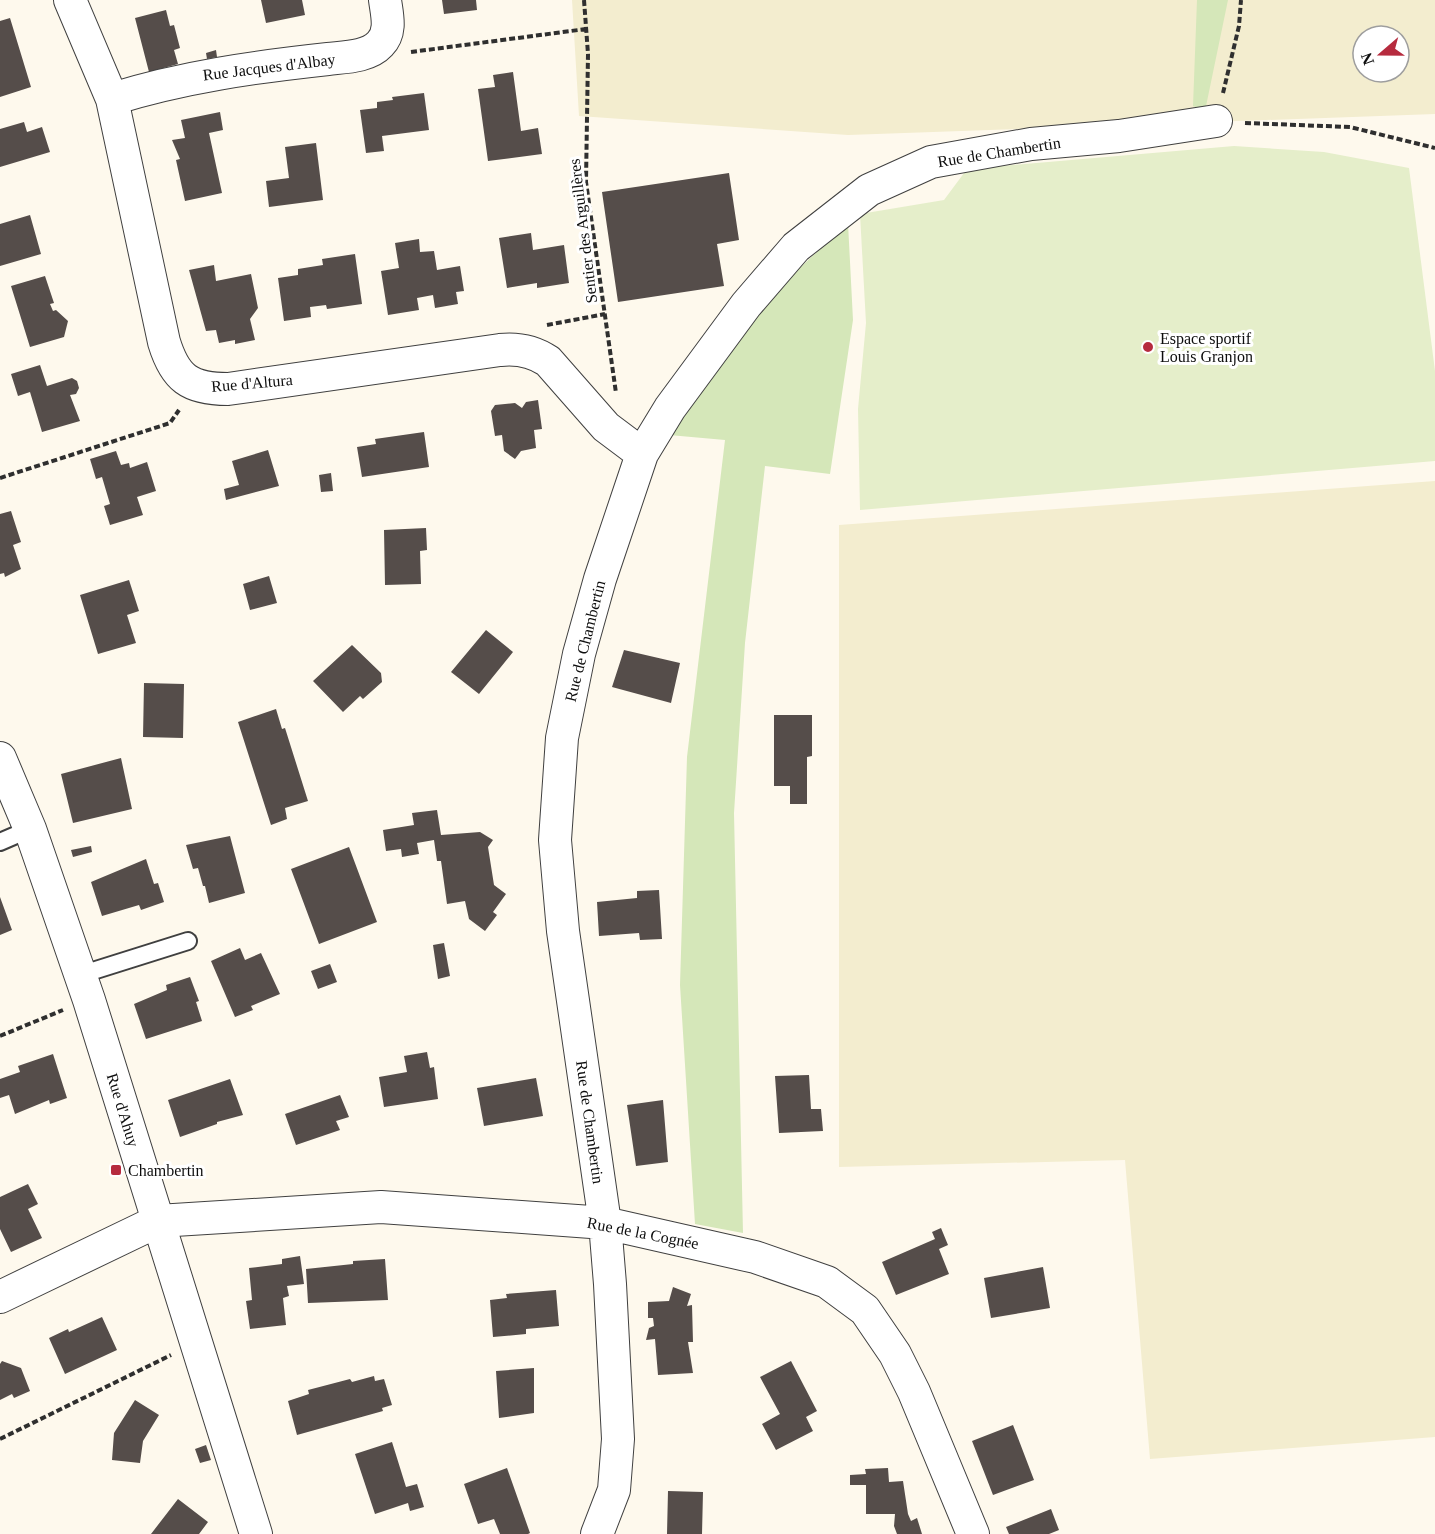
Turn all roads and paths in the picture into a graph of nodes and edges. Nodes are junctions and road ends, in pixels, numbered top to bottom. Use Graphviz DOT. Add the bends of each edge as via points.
graph roads {
  1 [pos="70,0"];
  2 [pos="385,0"];
  3 [pos="585,0"];
  4 [pos="1241,0"];
  5 [pos="586,29"];
  6 [pos="381,44"];
  7 [pos="111,99"];
  8 [pos="1216,122"];
  9 [pos="1435,148"];
  10 [pos="195,385"];
  11 [pos="617,394"];
  12 [pos="642,454"];
  13 [pos="0,478"];
  14 [pos="0,758"];
  15 [pos="30,829"];
  16 [pos="0,842"];
  17 [pos="188,941"];
  18 [pos="85,987"];
  19 [pos="0,1036"];
  20 [pos="158,1221"];
  21 [pos="605,1223"];
  22 [pos="0,1297"];
  23 [pos="196,1343"];
  24 [pos="0,1439"];
  25 [pos="256,1534"];
  26 [pos="597,1534"];
  27 [pos="973,1534"];
  1 -- 7 [label="street, Rue d'Altura"];
  2 -- 6 [label="street" via="388,25"];
  3 -- 5 [label="path, Sentier des Arguillères"];
  4 -- 8 [label="path" via="1239,26"];
  5 -- 6 [label="path" via="402,53"];
  5 -- 11 [label="path, Sentier des Arguillères" via="586,182"];
  6 -- 7 [label="street, Rue Jacques d'Albay" via="371,51 346,57 236,69"];
  7 -- 10 [label="street, Rue d'Altura" via="164,342 171,364 180,376"];
  8 -- 9 [label="path" via="1350,128"];
  8 -- 12 [label="street, Rue de Chambertin" via="1031,144 931,162 869,190 796,247 746,305 670,408"];
  10 -- 12 [label="street, Rue d'Altura" via="228,389 500,350 523,350 548,361 606,427"];
  10 -- 13 [label="path" via="170,423"];
  12 -- 21 [label="street, Rue de Chambertin" via="579,654 562,738 556,830 563,931"];
  14 -- 15 [label="street, Rue d'Ahuy"];
  15 -- 16 [label="lane"];
  15 -- 18 [label="street, Rue d'Ahuy"];
  17 -- 18 [label="lane"];
  18 -- 19 [label="path"];
  18 -- 20 [label="street, Rue d'Ahuy"];
  20 -- 21 [label="street, Rue de la Cognée" via="381,1207"];
  20 -- 22 [label="street"];
  20 -- 23 [label="street, Rue d'Ahuy"];
  21 -- 26 [label="street, Rue de Chambertin" via="618,1439 614,1490"];
  21 -- 27 [label="street, Rue de la Cognée" via="786,1266 827,1282 855,1302 880,1330 909,1383"];
  23 -- 24 [label="path"];
  23 -- 25 [label="street, Rue d'Ahuy"];
}
